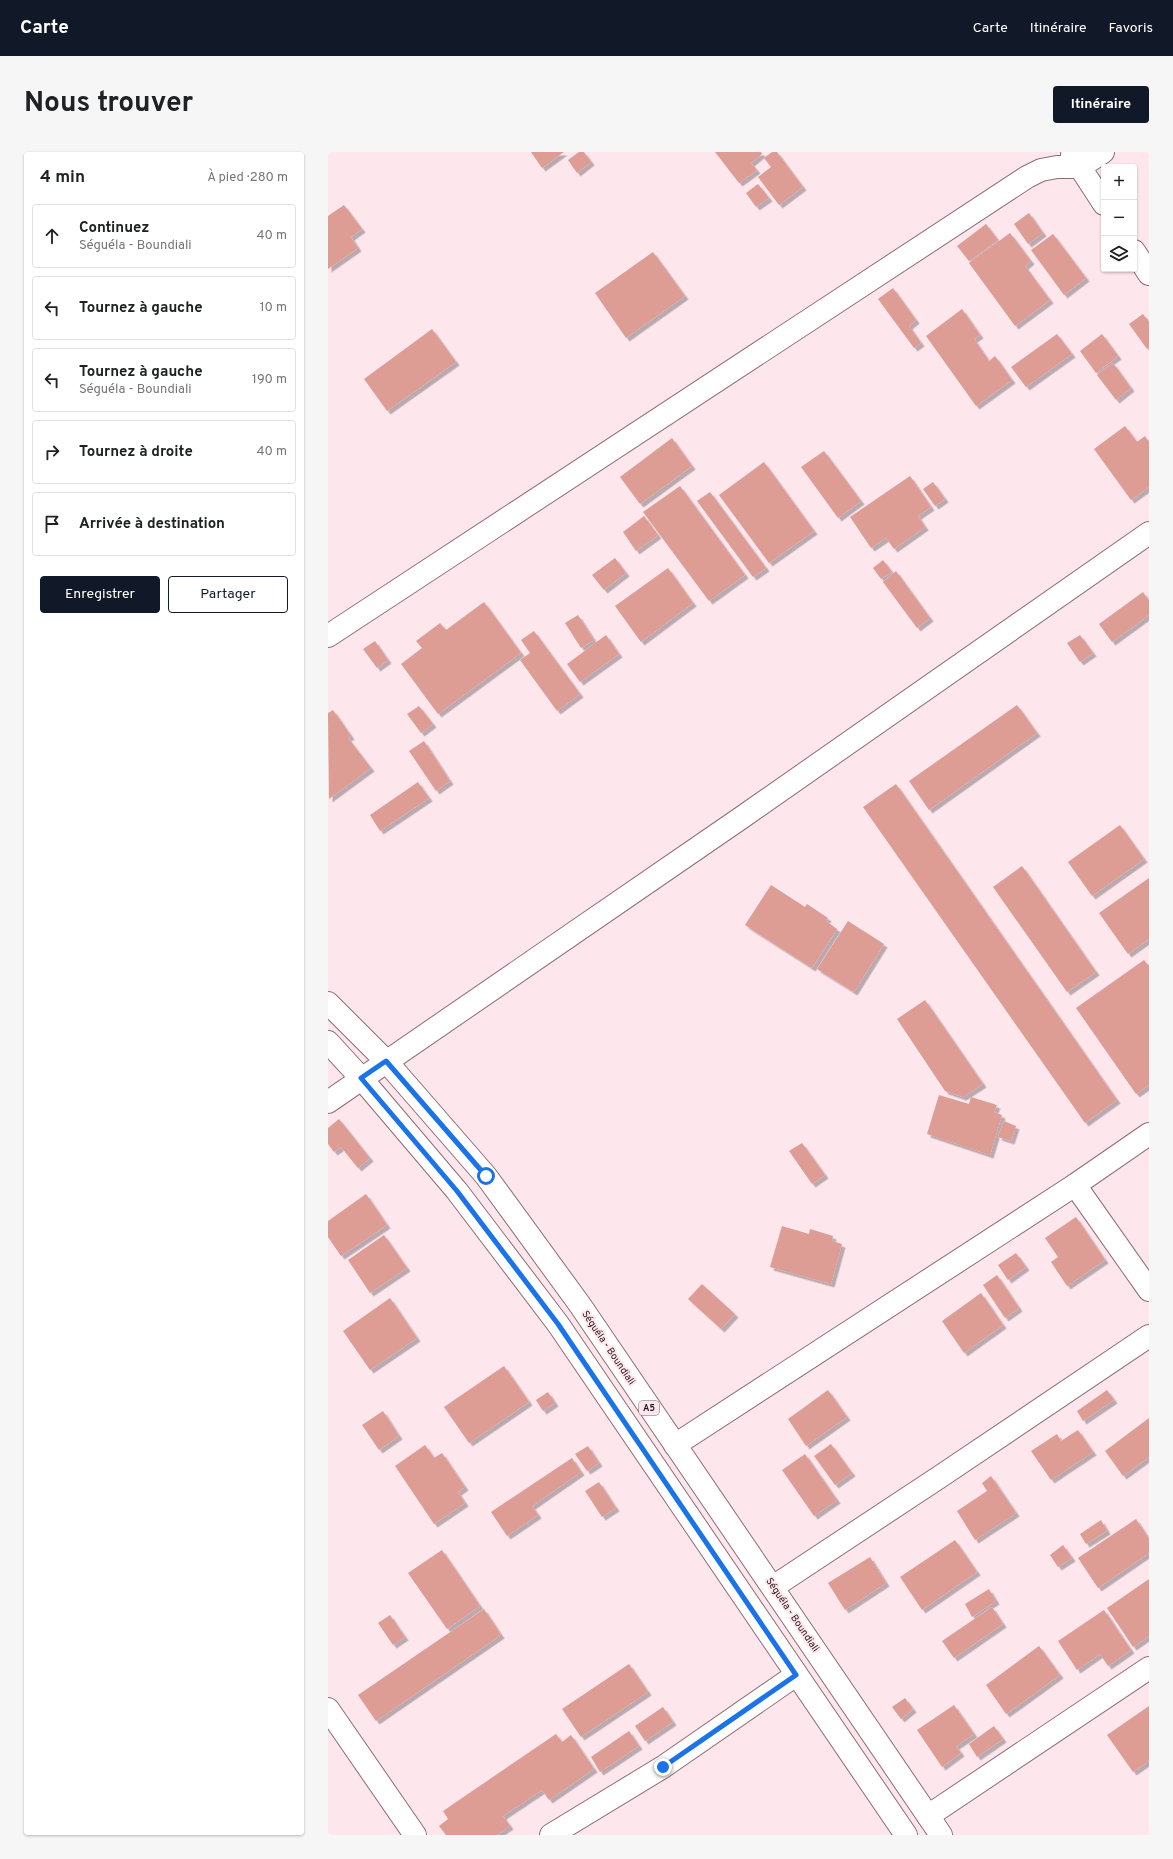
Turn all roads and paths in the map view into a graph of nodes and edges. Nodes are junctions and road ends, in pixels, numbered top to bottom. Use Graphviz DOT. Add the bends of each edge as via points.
graph roads {
  1 [pos="1104,152"];
  2 [pos="1075,160"];
  3 [pos="1101,200"];
  4 [pos="1137,255"];
  5 [pos="1149,274"];
  6 [pos="1149,533"];
  7 [pos="328,636"];
  8 [pos="328,1003"];
  9 [pos="328,1042"];
  10 [pos="386,1061"];
  11 [pos="361,1078"];
  12 [pos="328,1102"];
  13 [pos="1149,1134"];
  14 [pos="1075,1185"];
  15 [pos="1149,1290"];
  16 [pos="1149,1336"];
  17 [pos="675,1445"];
  18 [pos="773,1587"];
  19 [pos="1149,1668"];
  20 [pos="796,1675"];
  21 [pos="328,1709"];
  22 [pos="928,1816"];
  23 [pos="415,1835"];
  24 [pos="551,1835"];
  25 [pos="906,1835"];
  26 [pos="941,1835"];
  1 -- 2 [label="street"];
  2 -- 3 [label="street"];
  2 -- 7 [label="street" via="1040,170 1027,177"];
  4 -- 5 [label="street"];
  6 -- 10 [label="street" via="735,823"];
  8 -- 10 [label="street, Séguéla - Boundiali / A5"];
  9 -- 11 [label="street"];
  10 -- 11 [label="street"];
  10 -- 17 [label="street, Séguéla - Boundiali / A5" via="486,1176 580,1305"];
  11 -- 12 [label="street"];
  11 -- 20 [label="street" via="457,1191 558,1324"];
  13 -- 14 [label="street"];
  14 -- 15 [label="street"];
  14 -- 17 [label="street"];
  16 -- 18 [label="street"];
  17 -- 18 [label="street, Séguéla - Boundiali / A5"];
  18 -- 22 [label="street, Séguéla - Boundiali / A5"];
  19 -- 22 [label="street"];
  20 -- 24 [label="street" via="663,1767"];
  20 -- 25 [label="street"];
  21 -- 23 [label="street"];
  22 -- 26 [label="street, Séguéla - Boundiali / A5"];
}
